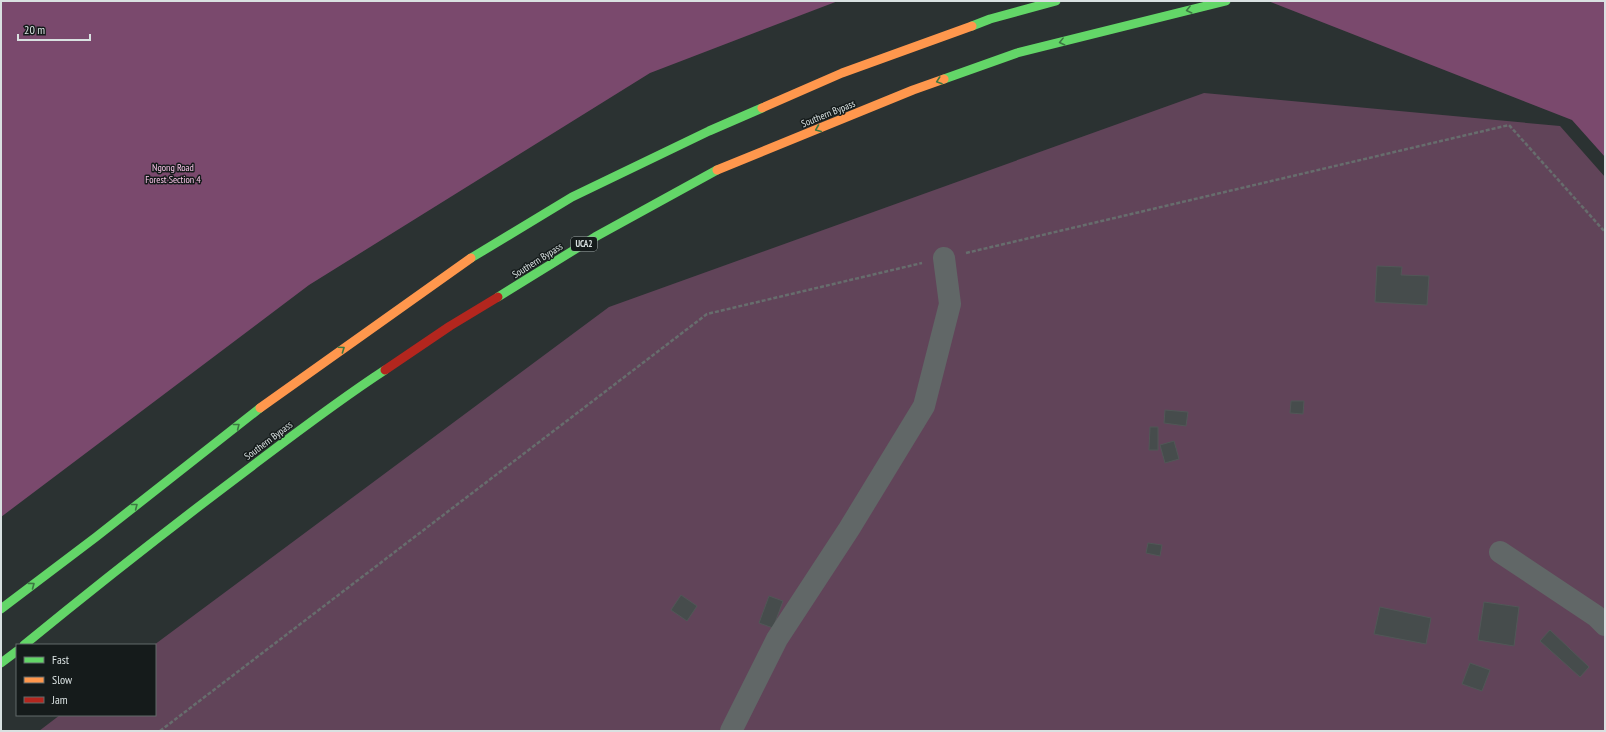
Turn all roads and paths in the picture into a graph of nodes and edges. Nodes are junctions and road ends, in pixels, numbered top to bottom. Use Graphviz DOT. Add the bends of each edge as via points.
graph roads {
  1 [pos="1056,1"];
  2 [pos="1226,1"];
  3 [pos="1605,232"];
  4 [pos="944,258"];
  5 [pos="1500,552"];
  6 [pos="1,609"];
  7 [pos="1605,625"];
  8 [pos="25,644"];
  9 [pos="16,652"];
  10 [pos="1,663"];
  11 [pos="160,731"];
  12 [pos="731,731"];
  6 -- 1 [label="highway, one-way" via="275,396 481,251 572,197 709,131 842,73 990,19"];
  2 -- 8 [label="highway, Southern Bypass / UCA2, one-way" via="1017,53 913,90 719,169 588,241 450,326 347,395 112,573"];
  3 -- 4 [label="path" via="1509,125"];
  4 -- 11 [label="path" via="707,314"];
  4 -- 12 [label="street" via="950,304 924,406 777,639"];
  5 -- 7 [label="street" via="1596,616"];
  9 -- 10 [label="highway"];
}
